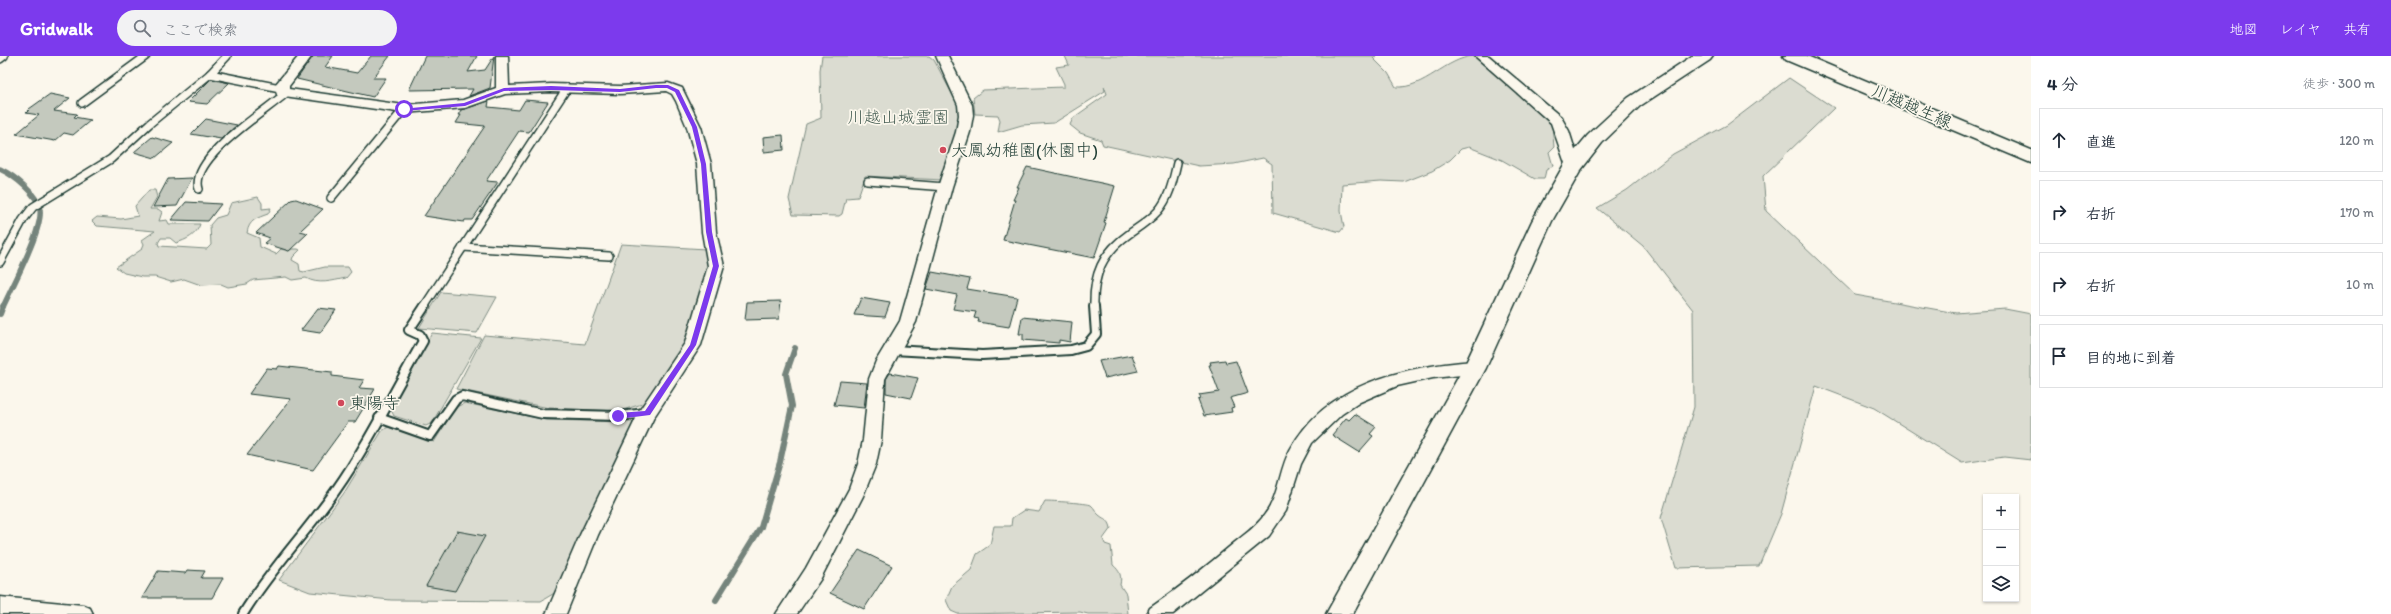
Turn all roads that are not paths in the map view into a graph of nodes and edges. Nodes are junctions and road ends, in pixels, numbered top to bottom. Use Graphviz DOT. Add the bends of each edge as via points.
graph roads {
  1 [pos="4,56"];
  2 [pos="146,56"];
  3 [pos="227,56"];
  4 [pos="306,56"];
  5 [pos="502,56"];
  6 [pos="942,56"];
  7 [pos="1482,56"];
  8 [pos="1704,56"];
  9 [pos="1792,56"];
  10 [pos="0,58"];
  11 [pos="210,74"];
  12 [pos="567,88"];
  13 [pos="504,90"];
  14 [pos="283,91"];
  15 [pos="82,103"];
  16 [pos="404,109"];
  17 [pos="2031,157"];
  18 [pos="1176,163"];
  19 [pos="1573,166"];
  20 [pos="868,181"];
  21 [pos="945,187"];
  22 [pos="199,189"];
  23 [pos="331,198"];
  24 [pos="463,247"];
  25 [pos="610,256"];
  26 [pos="0,262"];
  27 [pos="893,350"];
  28 [pos="1475,368"];
  29 [pos="647,413"];
  30 [pos="379,418"];
  31 [pos="0,606"];
  32 [pos="83,614"];
  33 [pos="243,614"];
  34 [pos="556,614"];
  35 [pos="786,614"];
  36 [pos="1157,614"];
  37 [pos="1339,614"];
  1 -- 10 [label="lane"];
  2 -- 15 [label="lane"];
  3 -- 11 [label="lane"];
  4 -- 14 [label="street"];
  5 -- 13 [label="street"];
  6 -- 21 [label="street" via="965,105 966,115"];
  7 -- 19 [label="street" via="1556,120 1562,130 1566,154"];
  8 -- 19 [label="street" via="1634,102 1595,139"];
  9 -- 17 [label="street, 川越越生線"];
  11 -- 14 [label="lane"];
  11 -- 26 [label="lane" via="111,158 33,207 23,218 9,250"];
  12 -- 13 [label="street"];
  12 -- 24 [label="lane"];
  12 -- 29 [label="street" via="620,90 668,86 677,91 683,101 702,156 709,232 716,266 693,345"];
  13 -- 16 [label="street" via="465,104"];
  14 -- 16 [label="street"];
  14 -- 22 [label="lane" via="238,130 202,167 197,179"];
  16 -- 23 [label="lane"];
  18 -- 27 [label="lane" via="1166,201 1159,210 1118,241 1098,266 1094,279 1096,334 1086,346 1071,350 982,355"];
  19 -- 28 [label="street" via="1542,221"];
  20 -- 21 [label="lane"];
  21 -- 27 [label="street" via="908,322"];
  24 -- 25 [label="lane"];
  24 -- 30 [label="lane" via="409,330 420,335 423,341"];
  27 -- 35 [label="street" via="877,379 872,440 857,491 813,574"];
  28 -- 36 [label="street" via="1432,371 1402,379 1379,387 1333,410 1312,430 1296,455 1281,504 1266,527 1184,596"];
  28 -- 37 [label="street"];
  29 -- 30 [label="lane" via="618,416 552,414 462,396 456,399 430,436"];
  29 -- 34 [label="street" via="589,535"];
  30 -- 33 [label="lane" via="336,490 280,560"];
  31 -- 32 [label="street"];
}
